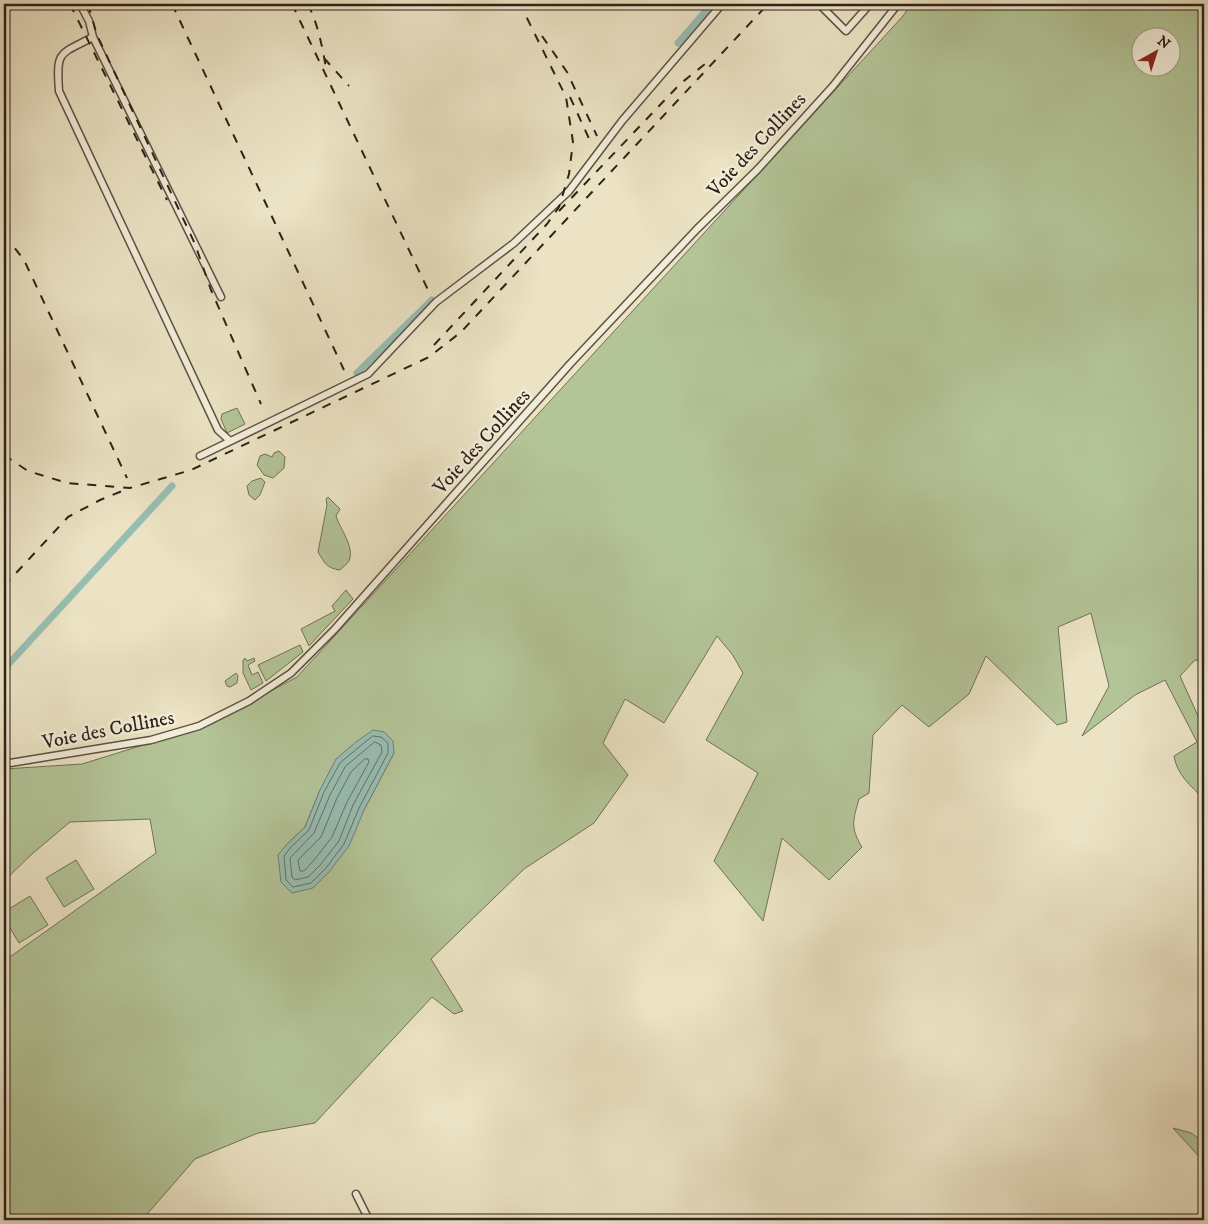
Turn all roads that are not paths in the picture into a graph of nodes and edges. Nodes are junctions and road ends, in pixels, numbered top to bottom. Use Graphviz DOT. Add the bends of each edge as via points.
graph roads {
  1 [pos="80,4"];
  2 [pos="722,4"];
  3 [pos="820,4"];
  4 [pos="870,4"];
  5 [pos="898,4"];
  6 [pos="93,37"];
  7 [pos="221,298"];
  8 [pos="230,440"];
  9 [pos="200,456"];
  10 [pos="4,764"];
  11 [pos="356,1194"];
  12 [pos="369,1220"];
  1 -- 6 [label="street"];
  2 -- 8 [label="street" via="622,121 569,191 514,243 436,302 368,374"];
  3 -- 4 [label="street" via="846,31"];
  5 -- 10 [label="street, Voie des Collines" via="827,93 758,169 570,364 334,630 291,672 249,701 199,726 151,740"];
  6 -- 7 [label="street"];
  6 -- 8 [label="street" via="65,50 57,64 59,91 217,427"];
  8 -- 9 [label="street"];
  11 -- 12 [label="street"];
}
